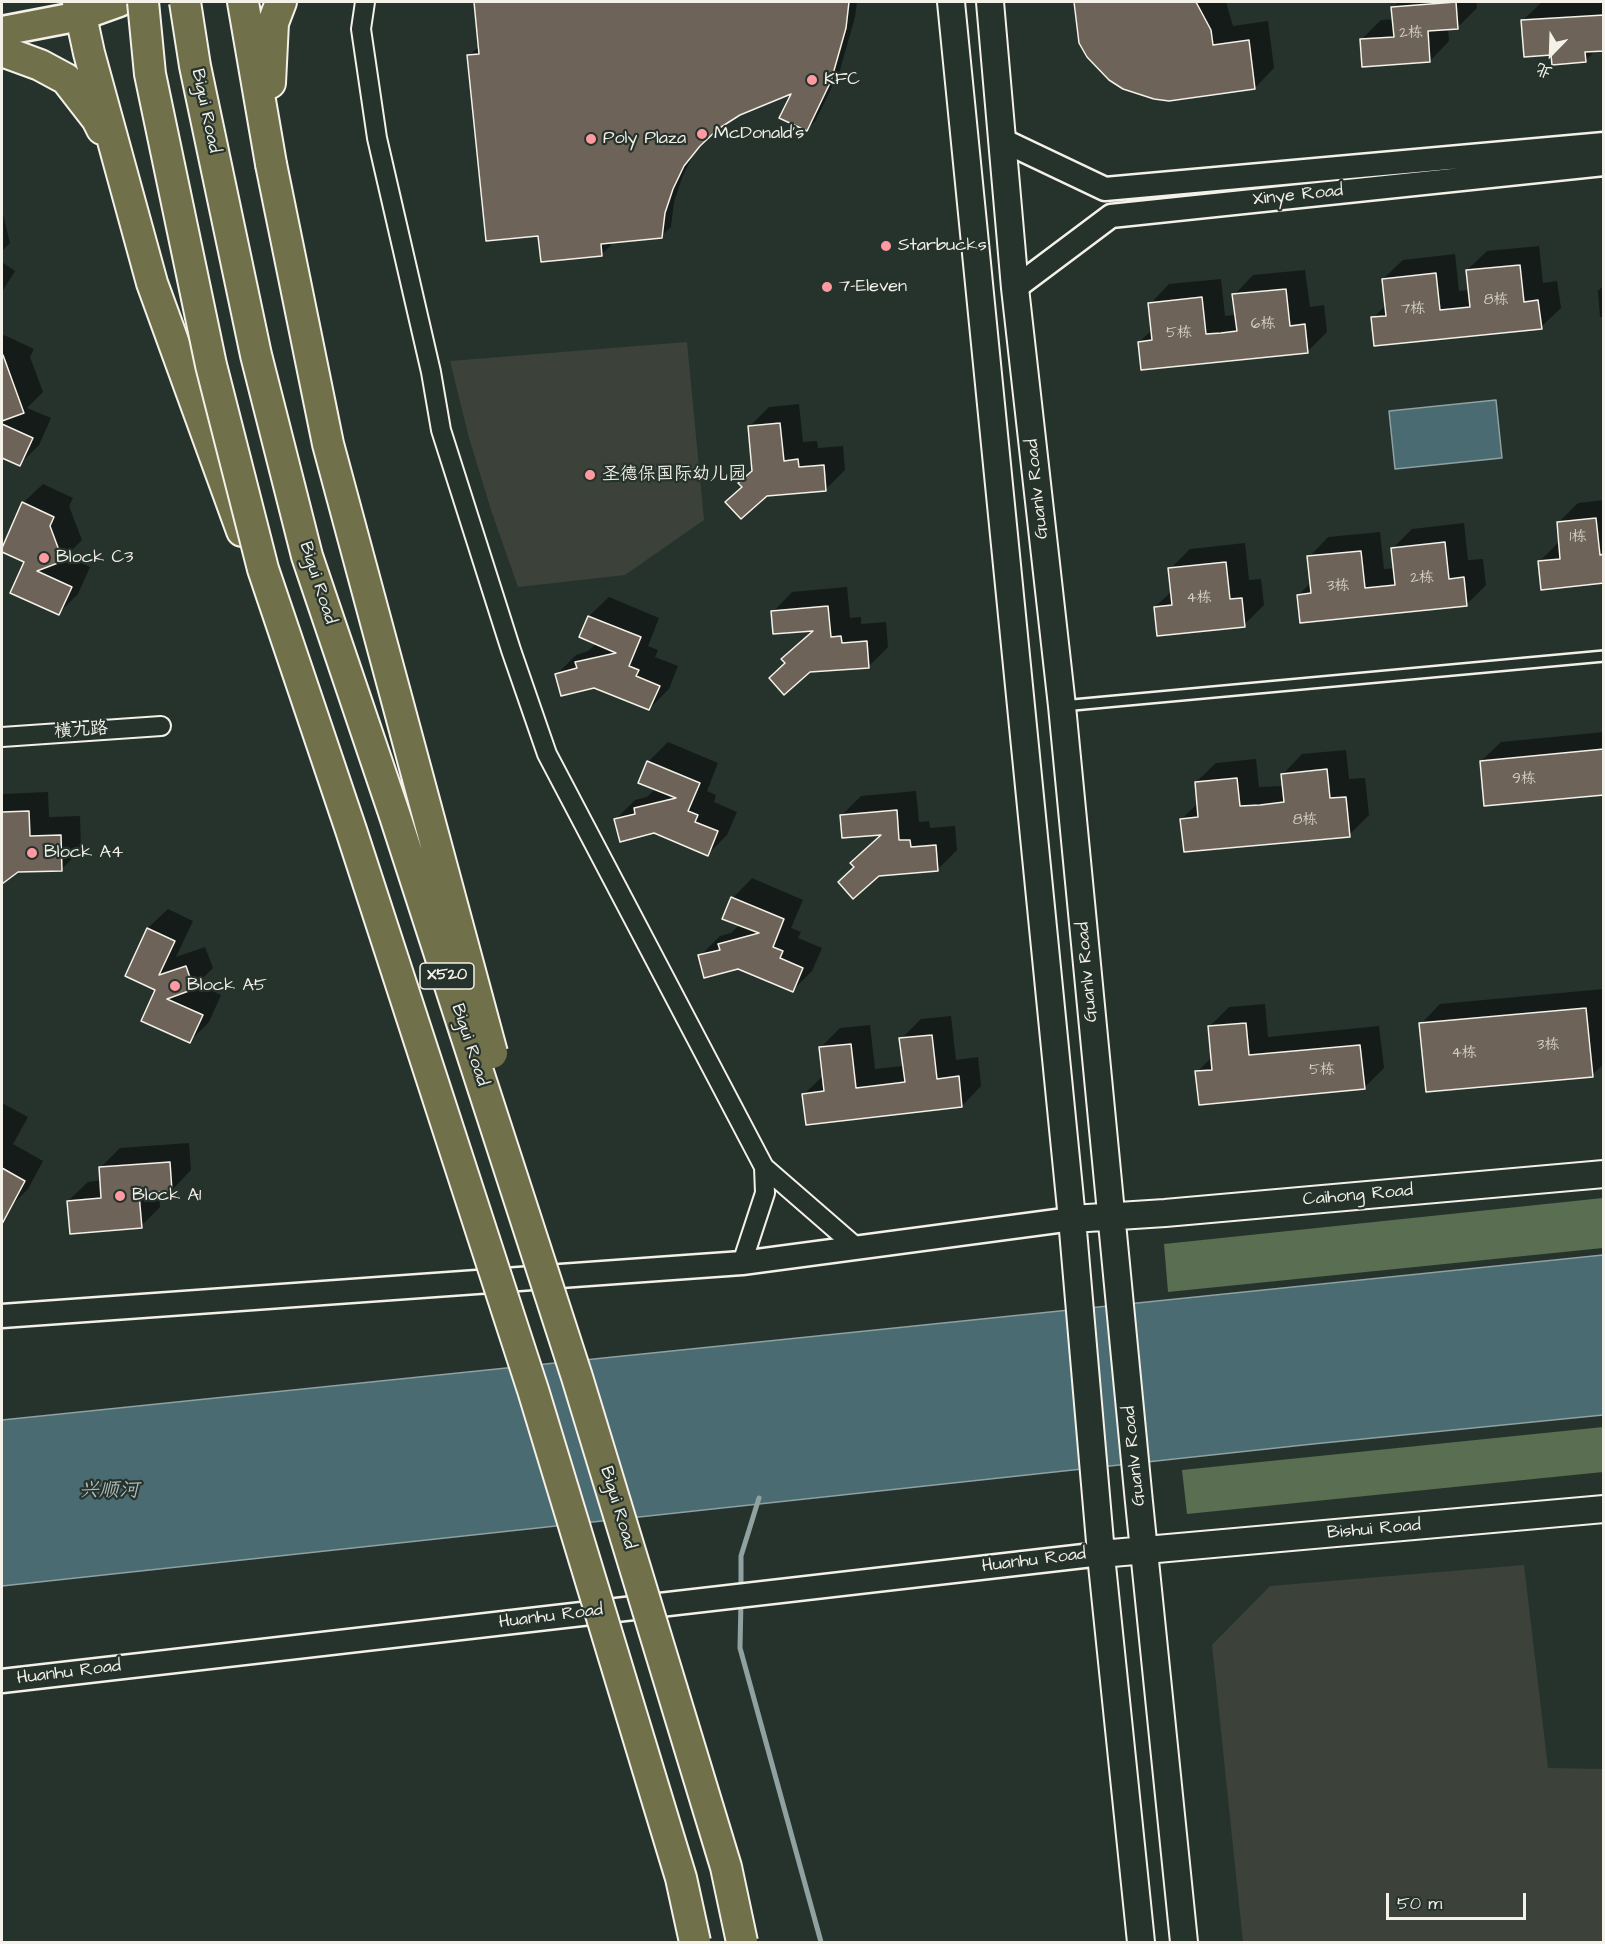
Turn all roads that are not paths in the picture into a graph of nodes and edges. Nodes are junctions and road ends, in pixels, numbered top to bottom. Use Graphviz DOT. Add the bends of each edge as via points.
graph roads {
  1 [pos="119,2"];
  2 [pos="143,2"];
  3 [pos="185,2"];
  4 [pos="243,2"];
  5 [pos="281,2"];
  6 [pos="365,2"];
  7 [pos="951,2"];
  8 [pos="990,2"];
  9 [pos="79,9"];
  10 [pos="2,31"];
  11 [pos="2,51"];
  12 [pos="1002,140"];
  13 [pos="1604,144"];
  14 [pos="271,164"];
  15 [pos="1604,164"];
  16 [pos="121,172"];
  17 [pos="1015,288"];
  18 [pos="1604,656"];
  19 [pos="1062,706"];
  20 [pos="161,726"];
  21 [pos="2,736"];
  22 [pos="351,830"];
  23 [pos="764,1167"];
  24 [pos="1604,1174"];
  25 [pos="1112,1216"];
  26 [pos="1072,1219"];
  27 [pos="856,1247"];
  28 [pos="742,1263"];
  29 [pos="2,1316"];
  30 [pos="590,1419"];
  31 [pos="1604,1509"];
  32 [pos="1144,1550"];
  33 [pos="1101,1554"];
  34 [pos="2,1681"];
  35 [pos="695,1942"];
  36 [pos="742,1942"];
  37 [pos="1141,1942"];
  38 [pos="1184,1942"];
  1 -- 9 [label="main road"];
  2 -- 22 [label="highway, X520, bridge" via="150,74 211,365 263,569"];
  3 -- 30 [label="highway, Bigui Road / X520, bridge" via="254,344 307,556"];
  4 -- 14 [label="highway"];
  5 -- 14 [label="highway" via="272,34 268,103"];
  6 -- 23 [label="street" via="361,29 376,138 441,430 511,650 547,754"];
  7 -- 26 [label="main road"];
  8 -- 12 [label="main road, Guanlv Road"];
  9 -- 10 [label="main road"];
  9 -- 16 [label="highway"];
  11 -- 16 [label="highway" via="66,79 97,119"];
  12 -- 13 [label="street, Xinye Road" via="1105,189"];
  12 -- 17 [label="main road, Guanlv Road"];
  14 -- 30 [label="highway, bridge" via="328,444"];
  15 -- 17 [label="street, Xinye Road" via="1111,216"];
  16 -- 22 [label="highway, bridge" via="152,283"];
  17 -- 19 [label="main road, Guanlv Road"];
  18 -- 19 [label="lane"];
  19 -- 25 [label="main road, Guanlv Road"];
  20 -- 21 [label="street, 横九路"];
  22 -- 35 [label="highway, X520, bridge" via="534,1390 681,1878"];
  23 -- 27 [label="street"];
  23 -- 28 [label="street" via="765,1193"];
  24 -- 25 [label="main road, Caihong Road"];
  25 -- 26 [label="main road, Caihong Road"];
  25 -- 32 [label="main road, Guanlv Road"];
  26 -- 27 [label="street"];
  26 -- 33 [label="main road"];
  27 -- 28 [label="street"];
  28 -- 29 [label="street"];
  30 -- 36 [label="highway, Bigui Road / X520, bridge" via="726,1867"];
  31 -- 32 [label="main road, Bishui Road"];
  32 -- 33 [label="main road, Bishui Road"];
  32 -- 38 [label="main road, Guanlv Road"];
  33 -- 34 [label="street, Huanhu Road"];
  33 -- 37 [label="main road"];
}
